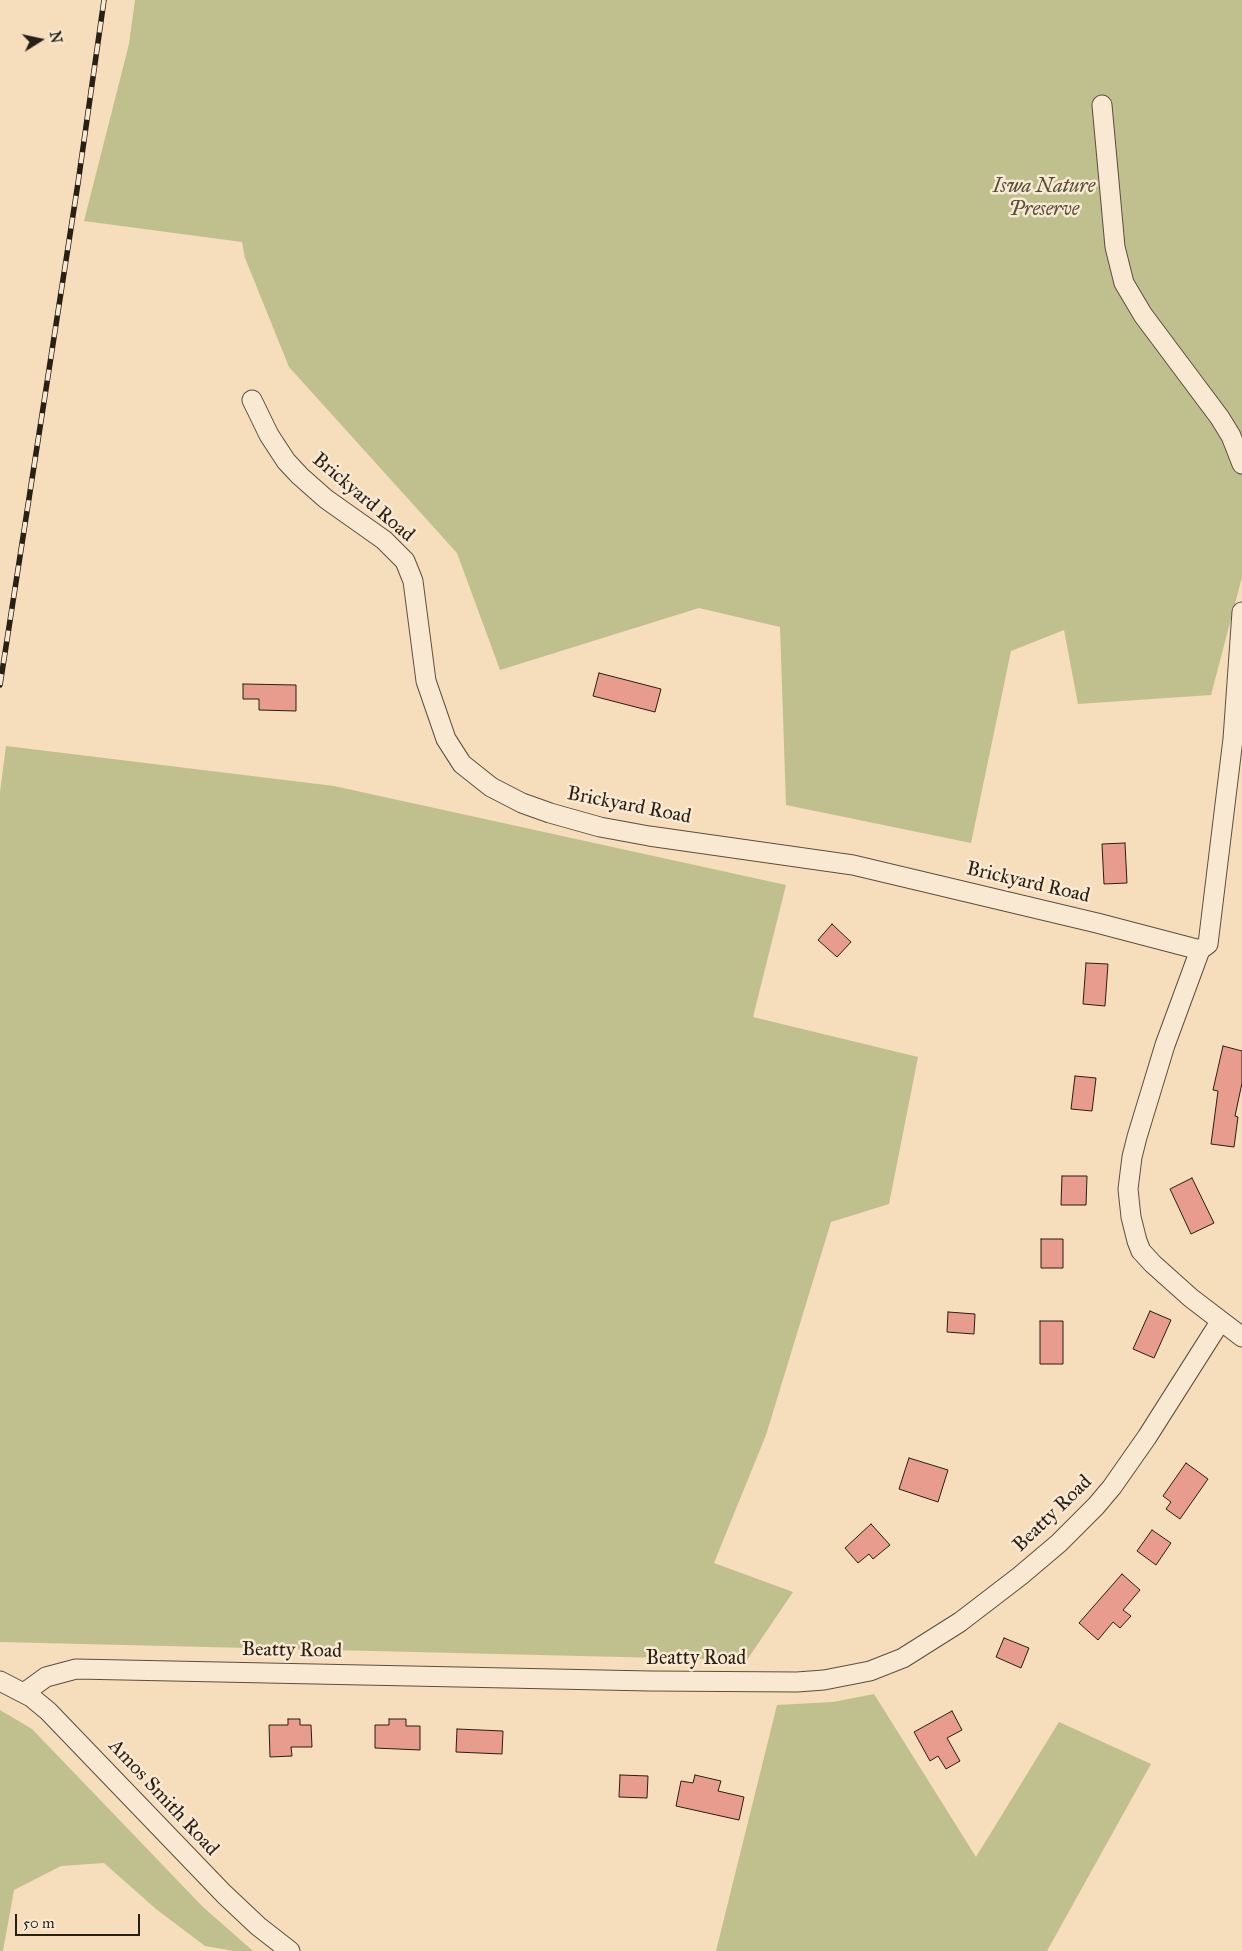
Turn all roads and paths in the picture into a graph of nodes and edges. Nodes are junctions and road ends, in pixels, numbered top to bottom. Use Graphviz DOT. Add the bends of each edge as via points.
graph roads {
  1 [pos="1102,105"];
  2 [pos="252,400"];
  3 [pos="1242,464"];
  4 [pos="1242,612"];
  5 [pos="1200,950"];
  6 [pos="1220,1322"];
  7 [pos="1242,1337"];
  8 [pos="0,1681"];
  9 [pos="24,1693"];
  10 [pos="290,1951"];
  1 -- 3 [label="street" via="1115,247 1124,283 1143,315 1220,418"];
  2 -- 5 [label="street, Brickyard Road" via="269,435 300,476 326,499 384,540 405,562 413,581 426,681 446,739 462,764 491,787 522,803 600,827 853,865"];
  4 -- 5 [label="street" via="1233,739 1217,877 1208,944"];
  5 -- 6 [label="street" via="1165,1045 1137,1137 1128,1190 1131,1217 1142,1251 1159,1270"];
  6 -- 7 [label="street"];
  6 -- 9 [label="street, Beatty Road" via="1112,1487 1059,1543 960,1622 902,1658 870,1671 824,1680 777,1682 76,1669 46,1677"];
  8 -- 9 [label="street, Amos Smith Road"];
  9 -- 10 [label="street, Amos Smith Road" via="71,1732 224,1894"];
}
